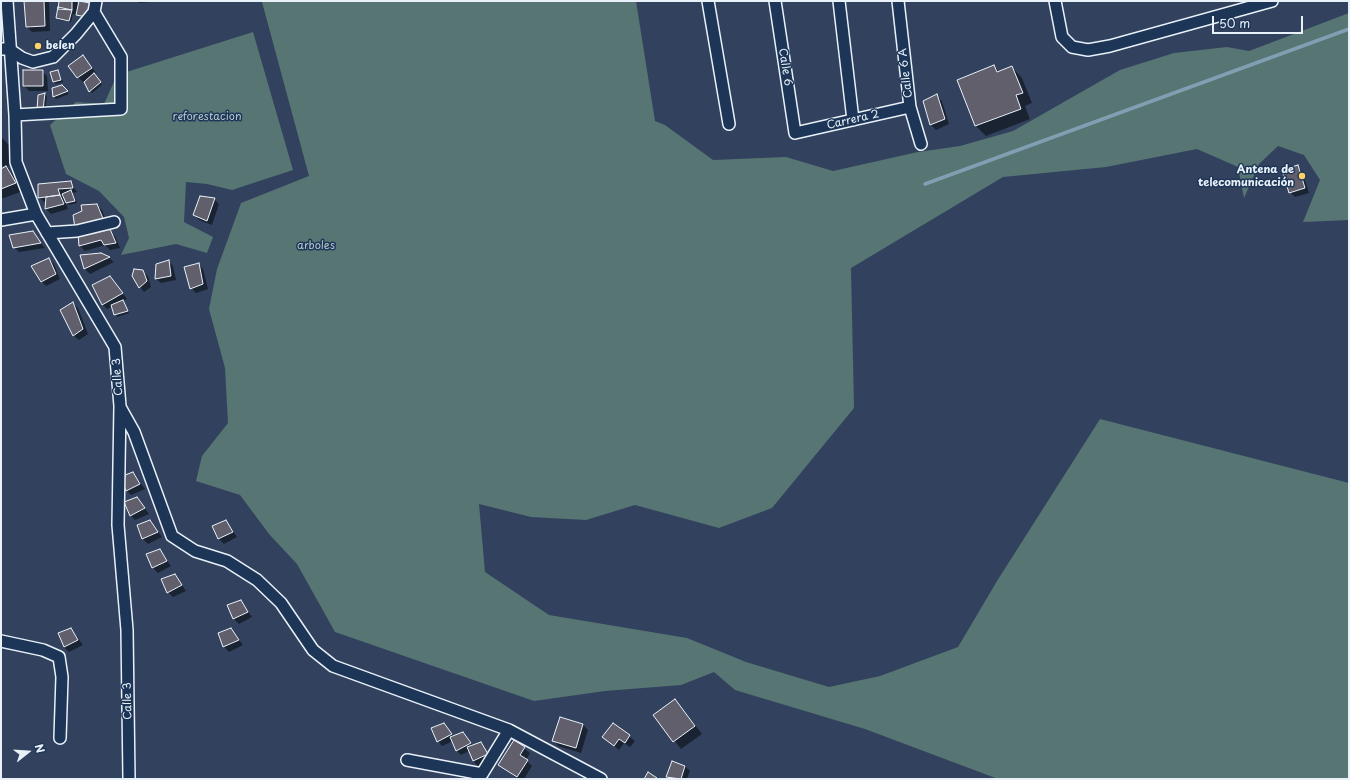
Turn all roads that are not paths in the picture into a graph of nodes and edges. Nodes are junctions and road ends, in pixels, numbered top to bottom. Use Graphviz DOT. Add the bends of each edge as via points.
graph roads {
  1 [pos="7,1"];
  2 [pos="708,1"];
  3 [pos="775,1"];
  4 [pos="839,1"];
  5 [pos="898,1"];
  6 [pos="1055,1"];
  7 [pos="1272,1"];
  8 [pos="95,6"];
  9 [pos="5,49"];
  10 [pos="910,107"];
  11 [pos="15,115"];
  12 [pos="853,120"];
  13 [pos="729,124"];
  14 [pos="795,133"];
  15 [pos="921,144"];
  16 [pos="36,214"];
  17 [pos="1,220"];
  18 [pos="114,222"];
  19 [pos="47,232"];
  20 [pos="120,406"];
  21 [pos="1,641"];
  22 [pos="509,730"];
  23 [pos="60,738"];
  24 [pos="407,760"];
  25 [pos="129,779"];
  26 [pos="601,779"];
  1 -- 9 [label="street, Calle 3"];
  2 -- 13 [label="street"];
  3 -- 14 [label="street, Calle 6"];
  4 -- 12 [label="street"];
  5 -- 10 [label="street, Calle 6 A"];
  6 -- 7 [label="street" via="1062,37 1072,47 1088,50"];
  8 -- 9 [label="street" via="76,34 53,57 33,62"];
  8 -- 11 [label="street" via="121,57 121,109"];
  9 -- 11 [label="street, Calle 3"];
  10 -- 12 [label="street, Carrera 2"];
  10 -- 15 [label="street, Calle 6 A"];
  11 -- 16 [label="street, Calle 3" via="16,162"];
  12 -- 14 [label="street, Carrera 2"];
  16 -- 17 [label="street"];
  16 -- 19 [label="street, Calle 3"];
  18 -- 19 [label="street" via="77,231"];
  19 -- 20 [label="street, Calle 3" via="115,348"];
  20 -- 22 [label="street" via="134,432 172,536 195,551 227,561 257,580 281,603 313,650 333,666"];
  20 -- 25 [label="street, Calle 3" via="118,525 128,630"];
  21 -- 23 [label="street" via="43,650 59,657 62,677"];
  22 -- 24 [label="street" via="482,774"];
  22 -- 26 [label="street"];
}
